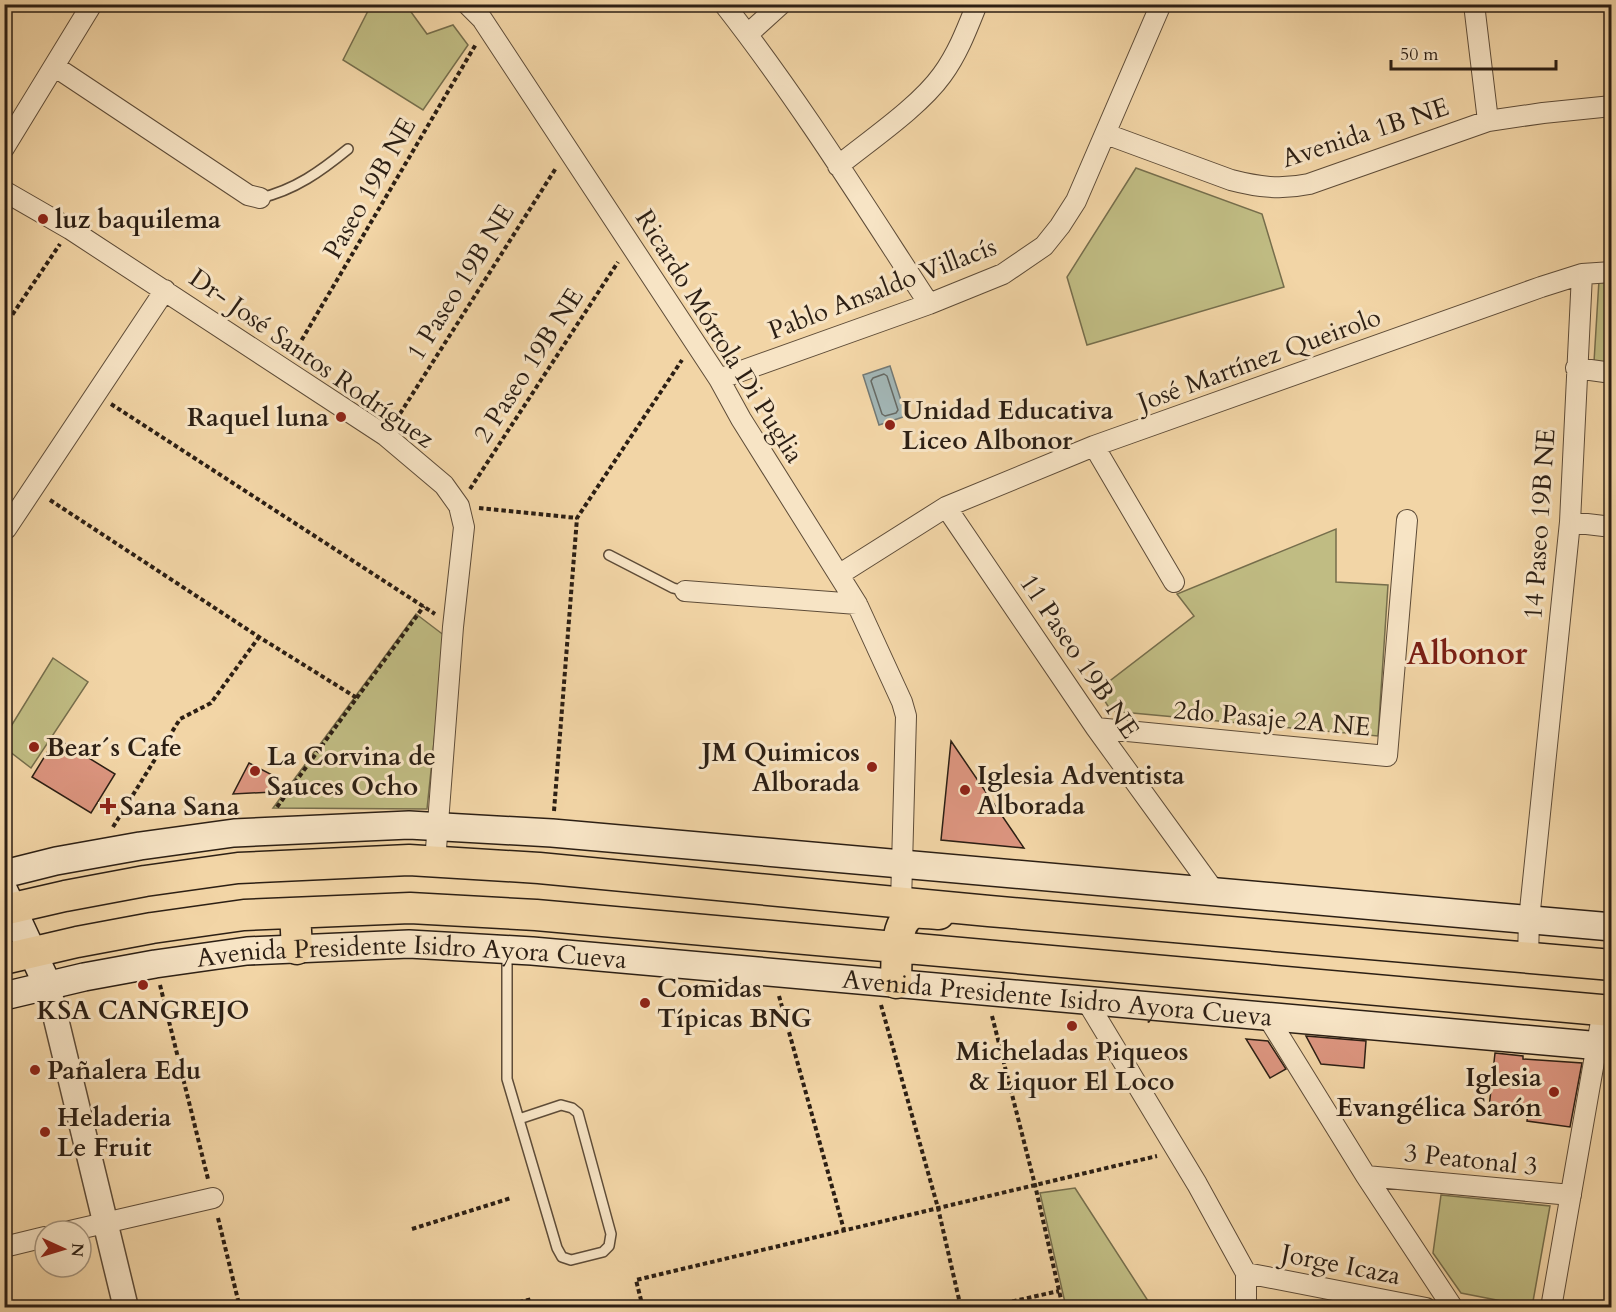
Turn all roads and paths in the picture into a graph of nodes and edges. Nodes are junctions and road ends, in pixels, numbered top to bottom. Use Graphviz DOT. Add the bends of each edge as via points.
graph roads {
  1 [pos="92,4"];
  2 [pos="467,4"];
  3 [pos="724,4"];
  4 [pos="781,4"];
  5 [pos="977,4"];
  6 [pos="1161,4"];
  7 [pos="1474,4"];
  8 [pos="487,26"];
  9 [pos="748,34"];
  10 [pos="54,66"];
  11 [pos="1611,106"];
  12 [pos="1488,121"];
  13 [pos="1107,134"];
  14 [pos="4,147"];
  15 [pos="568,148"];
  16 [pos="348,149"];
  17 [pos="838,166"];
  18 [pos="4,191"];
  19 [pos="260,198"];
  20 [pos="70,229"];
  21 [pos="630,244"];
  22 [pos="1611,272"];
  23 [pos="1582,274"];
  24 [pos="165,290"];
  25 [pos="929,304"];
  26 [pos="4,327"];
  27 [pos="694,342"];
  28 [pos="1576,368"];
  29 [pos="285,369"];
  30 [pos="1611,373"];
  31 [pos="719,379"];
  32 [pos="96,393"];
  33 [pos="386,436"];
  34 [pos="1095,446"];
  35 [pos="33,488"];
  36 [pos="459,507"];
  37 [pos="946,507"];
  38 [pos="577,518"];
  39 [pos="1407,520"];
  40 [pos="1570,522"];
  41 [pos="1611,527"];
  42 [pos="6,529"];
  43 [pos="609,555"];
  44 [pos="840,574"];
  45 [pos="1174,582"];
  46 [pos="685,591"];
  47 [pos="857,604"];
  48 [pos="424,606"];
  49 [pos="453,627"];
  50 [pos="259,638"];
  51 [pos="357,698"];
  52 [pos="1096,728"];
  53 [pos="436,826"];
  54 [pos="259,832"];
  55 [pos="552,833"];
  56 [pos="97,854"];
  57 [pos="435,862"];
  58 [pos="903,864"];
  59 [pos="4,874"];
  60 [pos="1215,892"];
  61 [pos="7,903"];
  62 [pos="901,903"];
  63 [pos="989,911"];
  64 [pos="295,913"];
  65 [pos="1529,920"];
  66 [pos="1611,927"];
  67 [pos="897,948"];
  68 [pos="297,949"];
  69 [pos="507,950"];
  70 [pos="18,956"];
  71 [pos="1528,957"];
  72 [pos="155,964"];
  73 [pos="1611,965"];
  74 [pos="773,972"];
  75 [pos="4,976"];
  76 [pos="885,982"];
  77 [pos="48,986"];
  78 [pos="986,992"];
  79 [pos="4,996"];
  80 [pos="1086,1000"];
  81 [pos="1607,1011"];
  82 [pos="1267,1016"];
  83 [pos="1604,1046"];
  84 [pos="519,1119"];
  85 [pos="1176,1152"];
  86 [pos="1366,1176"];
  87 [pos="1035,1185"];
  88 [pos="1571,1195"];
  89 [pos="213,1198"];
  90 [pos="512,1198"];
  91 [pos="938,1208"];
  92 [pos="105,1222"];
  93 [pos="93,1225"];
  94 [pos="412,1229"];
  95 [pos="844,1230"];
  96 [pos="33,1240"];
  97 [pos="4,1247"];
  98 [pos="1246,1273"];
  99 [pos="1059,1291"];
  100 [pos="126,1308"];
  101 [pos="240,1308"];
  102 [pos="497,1308"];
  103 [pos="534,1308"];
  104 [pos="643,1308"];
  105 [pos="961,1308"];
  106 [pos="983,1308"];
  107 [pos="1063,1308"];
  108 [pos="1246,1308"];
  109 [pos="1426,1308"];
  110 [pos="1453,1308"];
  111 [pos="1551,1308"];
  1 -- 10 [label="street"];
  2 -- 8 [label="street, Ricardo Mórtola Di Puglia"];
  3 -- 9 [label="street"];
  4 -- 9 [label="street"];
  5 -- 17 [label="street" via="942,76 909,109"];
  6 -- 13 [label="street, Pablo Ansaldo Villacís"];
  7 -- 12 [label="street"];
  8 -- 15 [label="street, Ricardo Mórtola Di Puglia"];
  8 -- 29 [label="path, Paseo 19B NE"];
  9 -- 17 [label="street"];
  10 -- 14 [label="street"];
  10 -- 19 [label="street" via="248,195"];
  11 -- 12 [label="street, Avenida 1B NE"];
  12 -- 13 [label="street, Avenida 1B NE" via="1309,183 1281,188 1231,180"];
  13 -- 25 [label="street, Pablo Ansaldo Villacís" via="1076,201 1044,246 1003,274"];
  15 -- 21 [label="street, Ricardo Mórtola Di Puglia"];
  15 -- 33 [label="path, 1 Paseo 19B NE"];
  16 -- 19 [label="lane" via="296,186"];
  17 -- 25 [label="street"];
  18 -- 20 [label="street, Dr- José Santos Rodríguez"];
  20 -- 24 [label="street, Dr- José Santos Rodríguez"];
  20 -- 26 [label="path"];
  21 -- 27 [label="street, Ricardo Mórtola Di Puglia"];
  21 -- 36 [label="path, 2 Paseo 19B NE"];
  22 -- 23 [label="street, José Martínez Queirolo"];
  23 -- 28 [label="street, 14 Paseo 19B NE"];
  23 -- 34 [label="street, José Martínez Queirolo"];
  24 -- 29 [label="street, Dr- José Santos Rodríguez"];
  24 -- 32 [label="street"];
  25 -- 31 [label="street, Pablo Ansaldo Villacís"];
  27 -- 31 [label="street, Ricardo Mórtola Di Puglia"];
  27 -- 38 [label="path"];
  28 -- 30 [label="street"];
  28 -- 40 [label="street, 14 Paseo 19B NE"];
  29 -- 33 [label="street, Dr- José Santos Rodríguez"];
  31 -- 44 [label="street, Ricardo Mórtola Di Puglia"];
  32 -- 35 [label="street"];
  32 -- 48 [label="path"];
  33 -- 36 [label="street, Dr- José Santos Rodríguez" via="444,485"];
  34 -- 37 [label="street, José Martínez Queirolo"];
  34 -- 45 [label="street"];
  35 -- 42 [label="street"];
  35 -- 50 [label="path"];
  36 -- 38 [label="path"];
  36 -- 49 [label="street, Dr- José Santos Rodríguez" via="464,527"];
  37 -- 44 [label="street, José Martínez Queirolo"];
  37 -- 52 [label="street, 11 Paseo 19B NE"];
  38 -- 55 [label="path"];
  39 -- 52 [label="street, 2do Pasaje 2A NE" via="1387,756"];
  40 -- 41 [label="street"];
  40 -- 65 [label="street, 14 Paseo 19B NE"];
  43 -- 46 [label="lane"];
  44 -- 47 [label="street, Ricardo Mórtola Di Puglia"];
  46 -- 47 [label="street"];
  47 -- 58 [label="street, Ricardo Mórtola Di Puglia" via="904,711"];
  48 -- 49 [label="path"];
  48 -- 51 [label="path"];
  49 -- 53 [label="street, Dr- José Santos Rodríguez"];
  50 -- 51 [label="path"];
  50 -- 56 [label="path" via="211,703 180,719"];
  51 -- 54 [label="path"];
  52 -- 60 [label="street, 11 Paseo 19B NE"];
  53 -- 54 [label="main road"];
  53 -- 55 [label="main road"];
  53 -- 57 [label="street, Dr- José Santos Rodríguez"];
  54 -- 56 [label="main road"];
  55 -- 58 [label="main road"];
  56 -- 59 [label="main road"];
  57 -- 61 [label="main road" via="238,868"];
  57 -- 62 [label="main road" via="539,868"];
  58 -- 60 [label="main road"];
  58 -- 62 [label="street"];
  60 -- 65 [label="main road"];
  61 -- 70 [label="main road"];
  62 -- 63 [label="main road"];
  63 -- 67 [label="main road" via="974,916 916,913 902,923"];
  63 -- 71 [label="main road"];
  64 -- 67 [label="main road, Avenida Presidente Isidro Ayora Cueva" via="410,908 479,912"];
  64 -- 68 [label="main road"];
  64 -- 70 [label="main road, Avenida Presidente Isidro Ayora Cueva" via="244,915 152,928"];
  65 -- 66 [label="main road"];
  65 -- 71 [label="street, 14 Paseo 19B NE"];
  67 -- 76 [label="main road"];
  67 -- 81 [label="main road, Avenida Presidente Isidro Ayora Cueva"];
  68 -- 69 [label="main road, Avenida Presidente Isidro Ayora Cueva" via="408,944"];
  68 -- 72 [label="main road, Avenida Presidente Isidro Ayora Cueva" via="248,951"];
  69 -- 74 [label="main road, Avenida Presidente Isidro Ayora Cueva"];
  69 -- 84 [label="lane" via="507,1079"];
  70 -- 77 [label="main road"];
  71 -- 73 [label="main road"];
  72 -- 77 [label="main road, Avenida Presidente Isidro Ayora Cueva"];
  72 -- 89 [label="path"];
  74 -- 76 [label="main road, Avenida Presidente Isidro Ayora Cueva"];
  74 -- 95 [label="path"];
  75 -- 77 [label="main road"];
  76 -- 78 [label="main road, Avenida Presidente Isidro Ayora Cueva"];
  76 -- 91 [label="path"];
  77 -- 79 [label="main road, Avenida Presidente Isidro Ayora Cueva"];
  77 -- 92 [label="street"];
  78 -- 80 [label="main road, Avenida Presidente Isidro Ayora Cueva"];
  78 -- 87 [label="path"];
  80 -- 82 [label="main road, Avenida Presidente Isidro Ayora Cueva"];
  80 -- 85 [label="street"];
  81 -- 83 [label="street"];
  82 -- 83 [label="main road, Avenida Presidente Isidro Ayora Cueva"];
  82 -- 86 [label="street"];
  83 -- 88 [label="street"];
  84 -- 84 [label="lane" via="561,1105 578,1113 611,1234 609,1246 603,1252 571,1260 562,1257"];
  85 -- 87 [label="path"];
  85 -- 98 [label="street"];
  86 -- 88 [label="street, 3 Peatonal 3"];
  86 -- 110 [label="street"];
  87 -- 91 [label="path"];
  87 -- 99 [label="path"];
  88 -- 111 [label="street"];
  89 -- 92 [label="street"];
  89 -- 101 [label="path"];
  90 -- 94 [label="path"];
  91 -- 95 [label="path"];
  91 -- 105 [label="path"];
  92 -- 93 [label="street"];
  92 -- 100 [label="street"];
  95 -- 104 [label="path" via="636,1280"];
  96 -- 97 [label="street"];
  98 -- 108 [label="street"];
  98 -- 109 [label="street, Jorge Icaza"];
  99 -- 106 [label="path"];
  99 -- 107 [label="path"];
  102 -- 103 [label="path" via="532,1299"];
}
